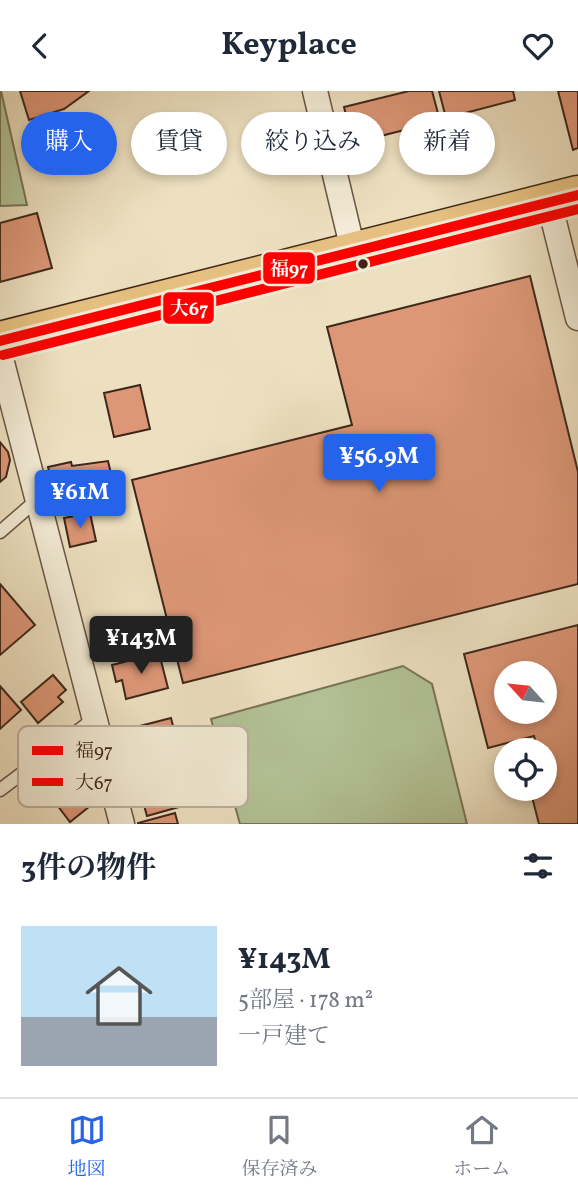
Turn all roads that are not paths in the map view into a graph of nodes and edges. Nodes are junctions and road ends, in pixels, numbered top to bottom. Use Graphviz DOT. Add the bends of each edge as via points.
graph roads {
  1 [pos="315,91"];
  2 [pos="564,199"];
  3 [pos="354,250"];
  4 [pos="578,318"];
  5 [pos="0,341"];
  6 [pos="0,355"];
  7 [pos="38,499"];
  8 [pos="0,532"];
  9 [pos="95,718"];
  10 [pos="84,726"];
  11 [pos="97,726"];
  12 [pos="18,776"];
  13 [pos="0,790"];
  14 [pos="118,807"];
  15 [pos="122,824"];
  1 -- 3 [label="street"];
  2 -- 3 [label="highway"];
  2 -- 4 [label="street"];
  3 -- 5 [label="highway"];
  6 -- 7 [label="street"];
  7 -- 8 [label="lane"];
  7 -- 9 [label="street"];
  9 -- 10 [label="lane"];
  9 -- 11 [label="street"];
  12 -- 13 [label="lane"];
  14 -- 15 [label="street"];
}
